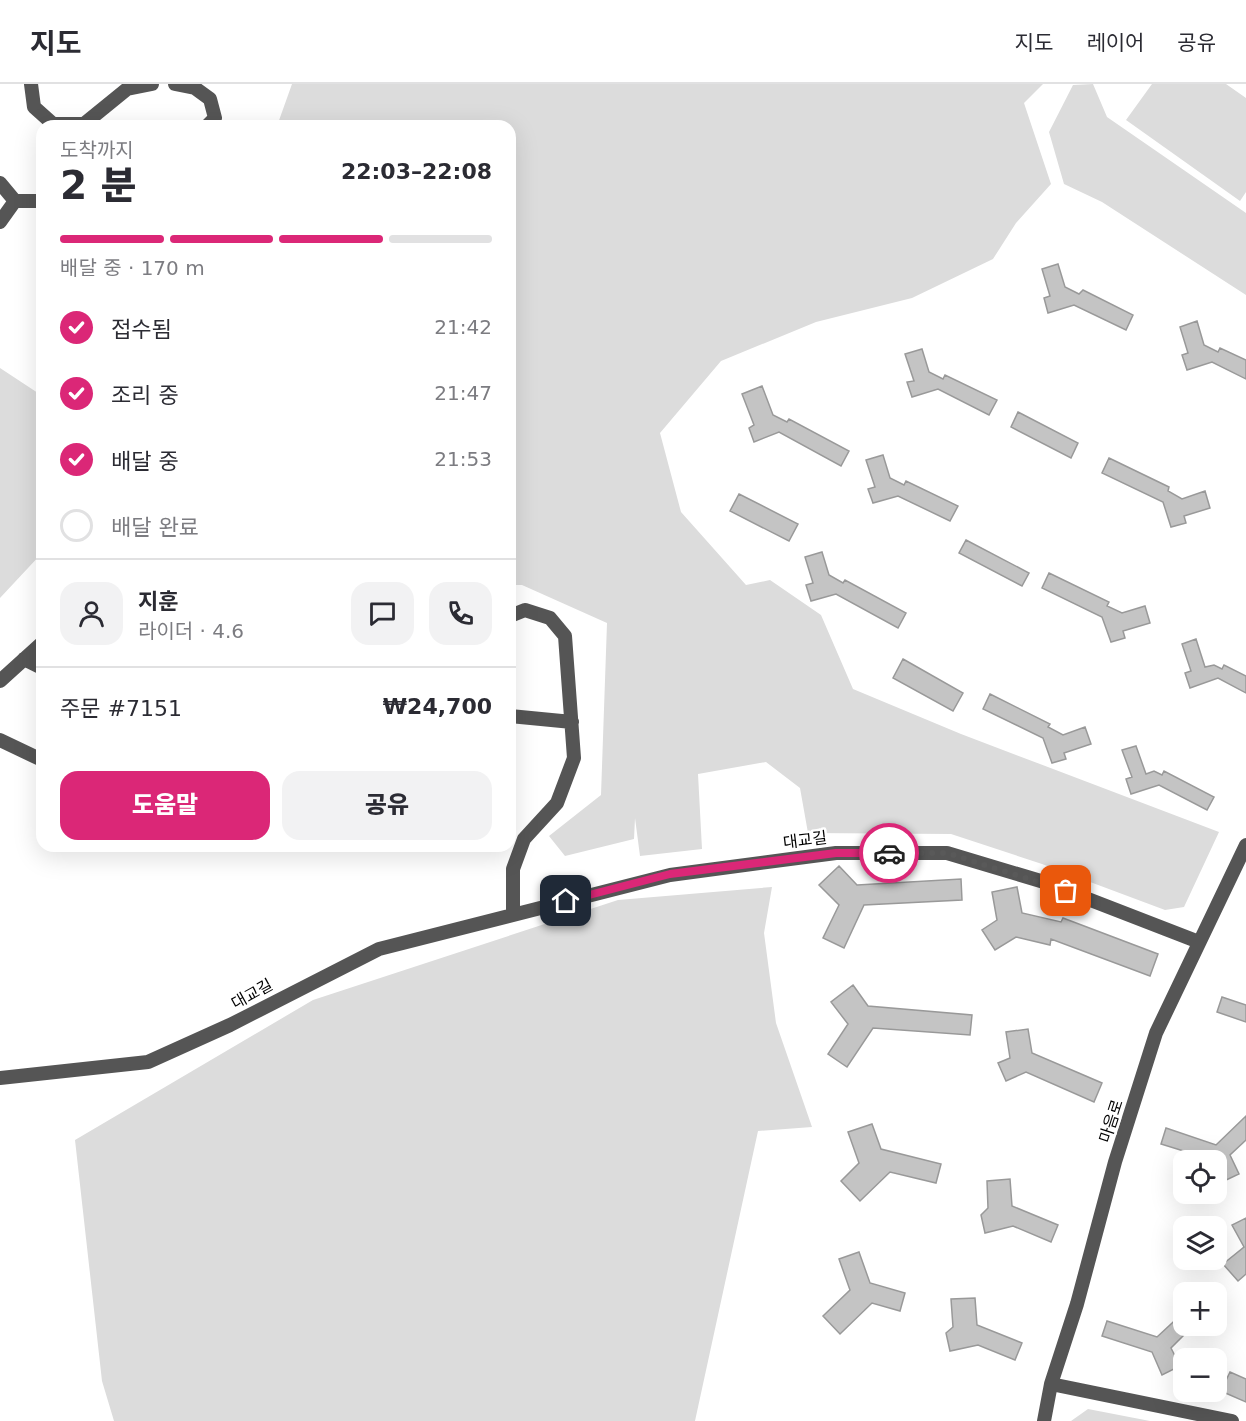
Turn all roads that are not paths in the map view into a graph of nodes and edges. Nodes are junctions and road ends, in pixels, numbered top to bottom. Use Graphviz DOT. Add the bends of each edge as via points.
graph roads {
  1 [pos="31,84"];
  2 [pos="152,84"];
  3 [pos="175,84"];
  4 [pos="49,120"];
  5 [pos="89,120"];
  6 [pos="212,120"];
  7 [pos="0,183"];
  8 [pos="15,201"];
  9 [pos="36,201"];
  10 [pos="0,222"];
  11 [pos="516,614"];
  12 [pos="36,648"];
  13 [pos="24,659"];
  14 [pos="36,665"];
  15 [pos="0,681"];
  16 [pos="516,717"];
  17 [pos="572,722"];
  18 [pos="0,740"];
  19 [pos="36,757"];
  20 [pos="1246,845"];
  21 [pos="513,914"];
  22 [pos="1199,942"];
  23 [pos="0,1078"];
  24 [pos="1051,1384"];
  25 [pos="1044,1421"];
  26 [pos="1232,1421"];
  1 -- 4 [label="street" via="34,106"];
  2 -- 5 [label="street" via="126,89"];
  3 -- 6 [label="street" via="195,88 210,99"];
  7 -- 8 [label="street"];
  8 -- 9 [label="street"];
  8 -- 10 [label="street"];
  11 -- 17 [label="street" via="525,610 550,618 565,636"];
  12 -- 13 [label="street"];
  13 -- 14 [label="street"];
  13 -- 15 [label="street"];
  16 -- 17 [label="street"];
  17 -- 21 [label="street" via="574,758 557,803 524,839 513,869"];
  18 -- 19 [label="street"];
  20 -- 22 [label="street, 마음로"];
  21 -- 22 [label="street, 대교길" via="670,874 836,853 947,853 1044,882"];
  21 -- 23 [label="street, 대교길" via="379,949 148,1062"];
  22 -- 24 [label="street, 마음로" via="1156,1033"];
  24 -- 25 [label="street, 마음로"];
  24 -- 26 [label="street"];
}
